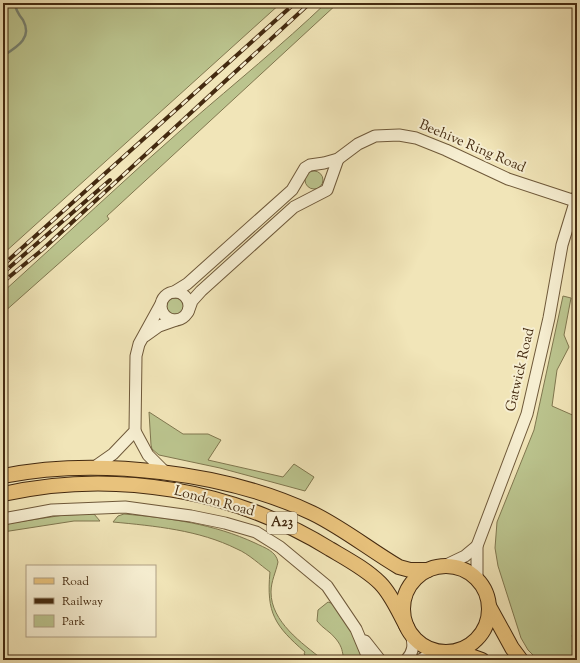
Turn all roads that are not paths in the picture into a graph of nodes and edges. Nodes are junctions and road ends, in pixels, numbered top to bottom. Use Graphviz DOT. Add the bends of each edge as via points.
graph roads {
  1 [pos="338,159"];
  2 [pos="318,165"];
  3 [pos="331,179"];
  4 [pos="300,180"];
  5 [pos="320,195"];
  6 [pos="576,199"];
  7 [pos="174,292"];
  8 [pos="161,304"];
  9 [pos="188,312"];
  10 [pos="178,320"];
  11 [pos="142,339"];
  12 [pos="135,431"];
  13 [pos="93,468"];
  14 [pos="166,473"];
  15 [pos="3,476"];
  16 [pos="3,494"];
  17 [pos="3,519"];
  18 [pos="477,546"];
  19 [pos="444,566"];
  20 [pos="428,570"];
  21 [pos="477,579"];
  22 [pos="489,606"];
  23 [pos="356,629"];
  24 [pos="409,630"];
  25 [pos="457,651"];
  26 [pos="440,652"];
  27 [pos="369,660"];
  28 [pos="380,660"];
  29 [pos="406,660"];
  30 [pos="420,660"];
  31 [pos="482,660"];
  32 [pos="521,660"];
  1 -- 2 [label="street, Beehive Ring Road"];
  1 -- 3 [label="street"];
  1 -- 6 [label="street, Beehive Ring Road" via="369,138 403,135 446,150 526,186"];
  2 -- 3 [label="street" via="327,170"];
  2 -- 4 [label="street, Beehive Ring Road" via="305,168"];
  3 -- 5 [label="street" via="328,188"];
  4 -- 5 [label="street" via="306,192"];
  4 -- 7 [label="street, Beehive Ring Road" via="187,284"];
  5 -- 9 [label="street" via="302,201 294,207 201,291 192,301"];
  6 -- 18 [label="street, Gatwick Road" via="562,245 549,318 527,414"];
  7 -- 8 [label="street" via="166,295"];
  7 -- 9 [label="street" via="186,298"];
  8 -- 10 [label="street" via="166,317"];
  8 -- 11 [label="street"];
  9 -- 10 [label="street"];
  10 -- 11 [label="street" via="159,326"];
  11 -- 12 [label="street" via="135,360"];
  12 -- 13 [label="street" via="113,454"];
  12 -- 14 [label="street, London Road" via="148,455"];
  13 -- 14 [label="main road, London Road / A23"];
  13 -- 15 [label="main road, London Road / A23" via="23,472"];
  14 -- 20 [label="main road, London Road / A23" via="236,484 275,498 346,531 400,567"];
  16 -- 24 [label="main road, London Road / A23" via="91,483 143,485 198,494 264,515 308,535 372,576 384,587"];
  17 -- 23 [label="street" via="44,511 125,507 191,516 256,532 280,546 320,579"];
  18 -- 19 [label="street" via="466,556"];
  18 -- 21 [label="street, Gatwick Road"];
  19 -- 20 [label="main road"];
  19 -- 21 [label="main road" via="463,570"];
  20 -- 24 [label="main road" via="416,578 404,598 402,611"];
  21 -- 22 [label="main road" via="484,588"];
  22 -- 25 [label="main road" via="487,624 480,637 468,647"];
  22 -- 32 [label="main road"];
  23 -- 27 [label="street"];
  23 -- 28 [label="street"];
  24 -- 26 [label="main road" via="424,646"];
  24 -- 29 [label="street" via="413,649"];
  25 -- 26 [label="main road"];
  25 -- 31 [label="main road"];
  26 -- 30 [label="street"];
}
